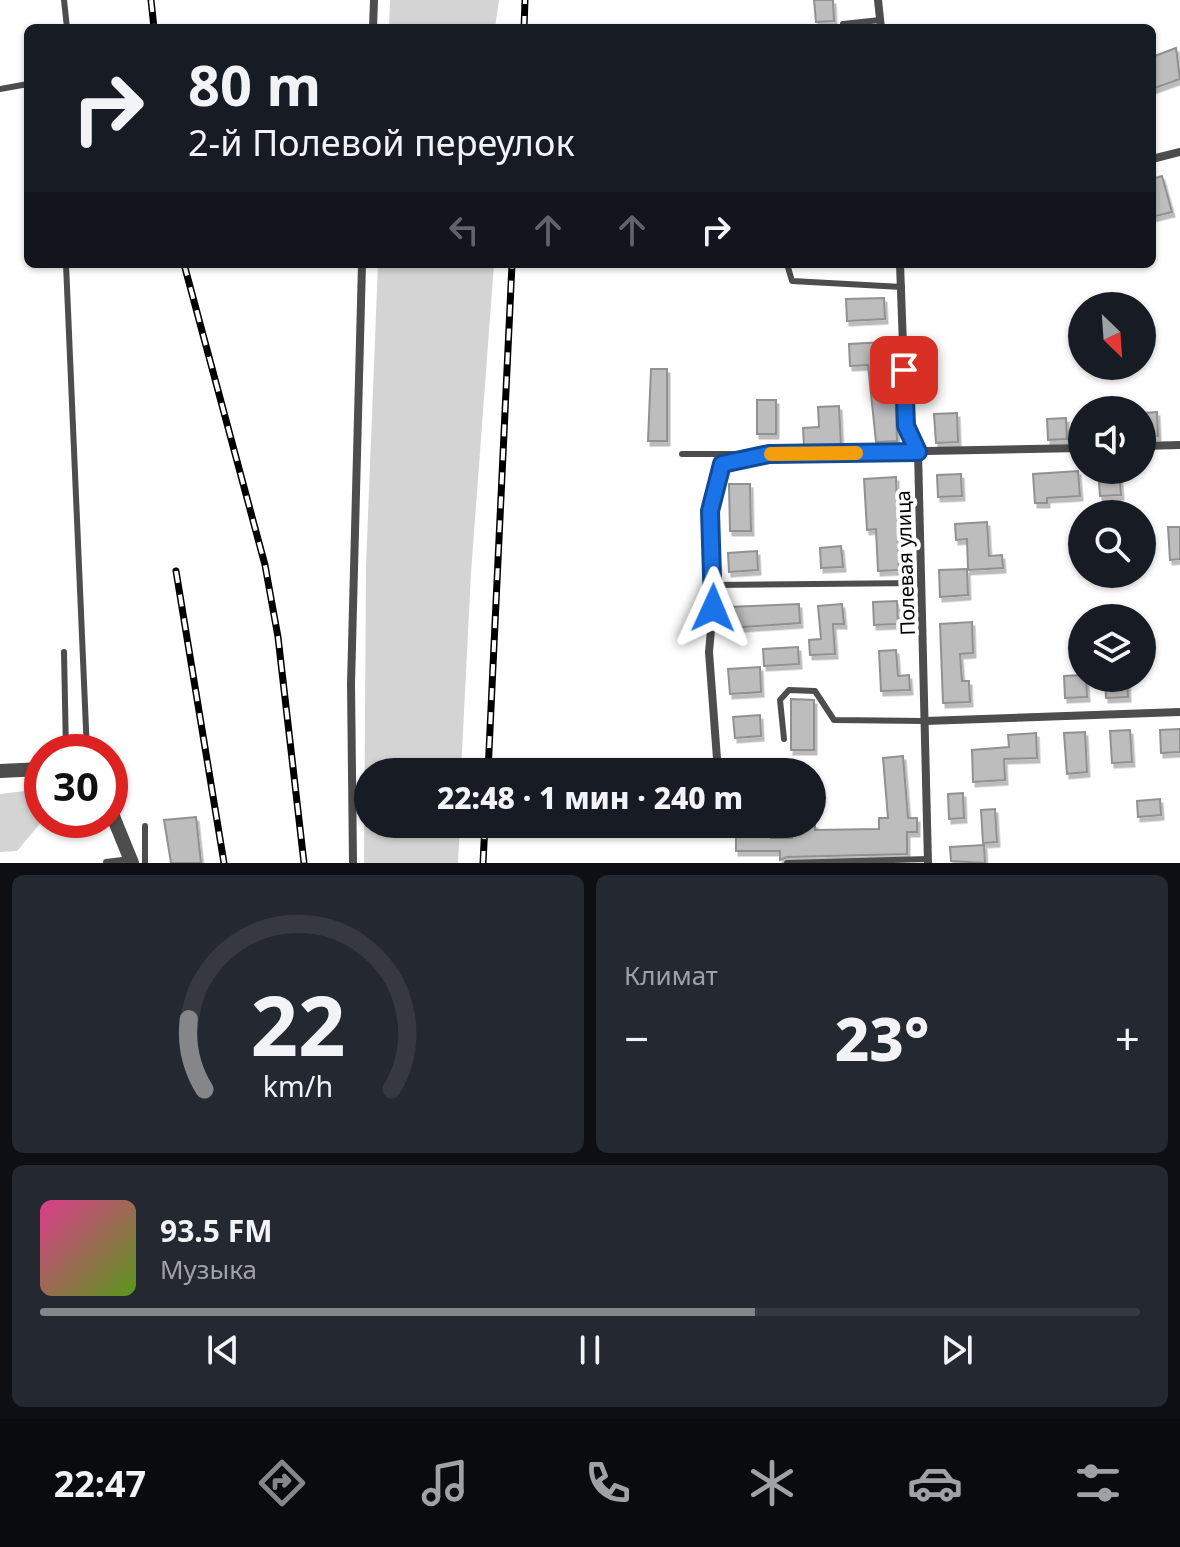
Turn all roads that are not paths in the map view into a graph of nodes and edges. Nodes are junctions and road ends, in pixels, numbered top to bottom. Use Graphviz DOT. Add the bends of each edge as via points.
graph roads {
  1 [pos="64,0"];
  2 [pos="374,0"];
  3 [pos="878,0"];
  4 [pos="67,24"];
  5 [pos="373,24"];
  6 [pos="843,24"];
  7 [pos="880,24"];
  8 [pos="24,85"];
  9 [pos="0,89"];
  10 [pos="1180,152"];
  11 [pos="1156,158"];
  12 [pos="66,268"];
  13 [pos="362,268"];
  14 [pos="788,268"];
  15 [pos="900,268"];
  16 [pos="902,287"];
  17 [pos="1180,445"];
  18 [pos="1156,446"];
  19 [pos="1068,448"];
  20 [pos="918,452"];
  21 [pos="682,454"];
  22 [pos="769,454"];
  23 [pos="921,583"];
  24 [pos="715,585"];
  25 [pos="64,652"];
  26 [pos="1180,712"];
  27 [pos="925,721"];
  28 [pos="66,734"];
  29 [pos="86,734"];
  30 [pos="784,739"];
  31 [pos="717,758"];
  32 [pos="24,770"];
  33 [pos="0,771"];
  34 [pos="145,826"];
  35 [pos="124,838"];
  36 [pos="928,861"];
  37 [pos="106,862"];
  38 [pos="135,862"];
  39 [pos="353,863"];
  40 [pos="787,863"];
  1 -- 4 [label="lane"];
  2 -- 5 [label="street"];
  3 -- 7 [label="street"];
  6 -- 7 [label="lane"];
  8 -- 9 [label="lane"];
  10 -- 11 [label="street"];
  12 -- 29 [label="lane"];
  13 -- 39 [label="street" via="351,684"];
  14 -- 16 [label="lane" via="792,281"];
  15 -- 16 [label="street, Полевая улица"];
  16 -- 20 [label="street, Полевая улица" via="906,426"];
  17 -- 18 [label="street"];
  19 -- 20 [label="street"];
  20 -- 22 [label="street"];
  20 -- 23 [label="street, Полевая улица"];
  21 -- 22 [label="lane"];
  22 -- 24 [label="street" via="722,464 710,511"];
  23 -- 24 [label="lane"];
  23 -- 27 [label="street, Полевая улица"];
  24 -- 31 [label="street" via="709,652"];
  25 -- 28 [label="lane"];
  26 -- 27 [label="street"];
  27 -- 30 [label="lane" via="834,720 815,691 789,690 780,700"];
  27 -- 36 [label="street, Полевая улица"];
  32 -- 33 [label="street"];
  34 -- 38 [label="lane"];
  35 -- 38 [label="street"];
  36 -- 40 [label="lane"];
  37 -- 38 [label="lane"];
}
